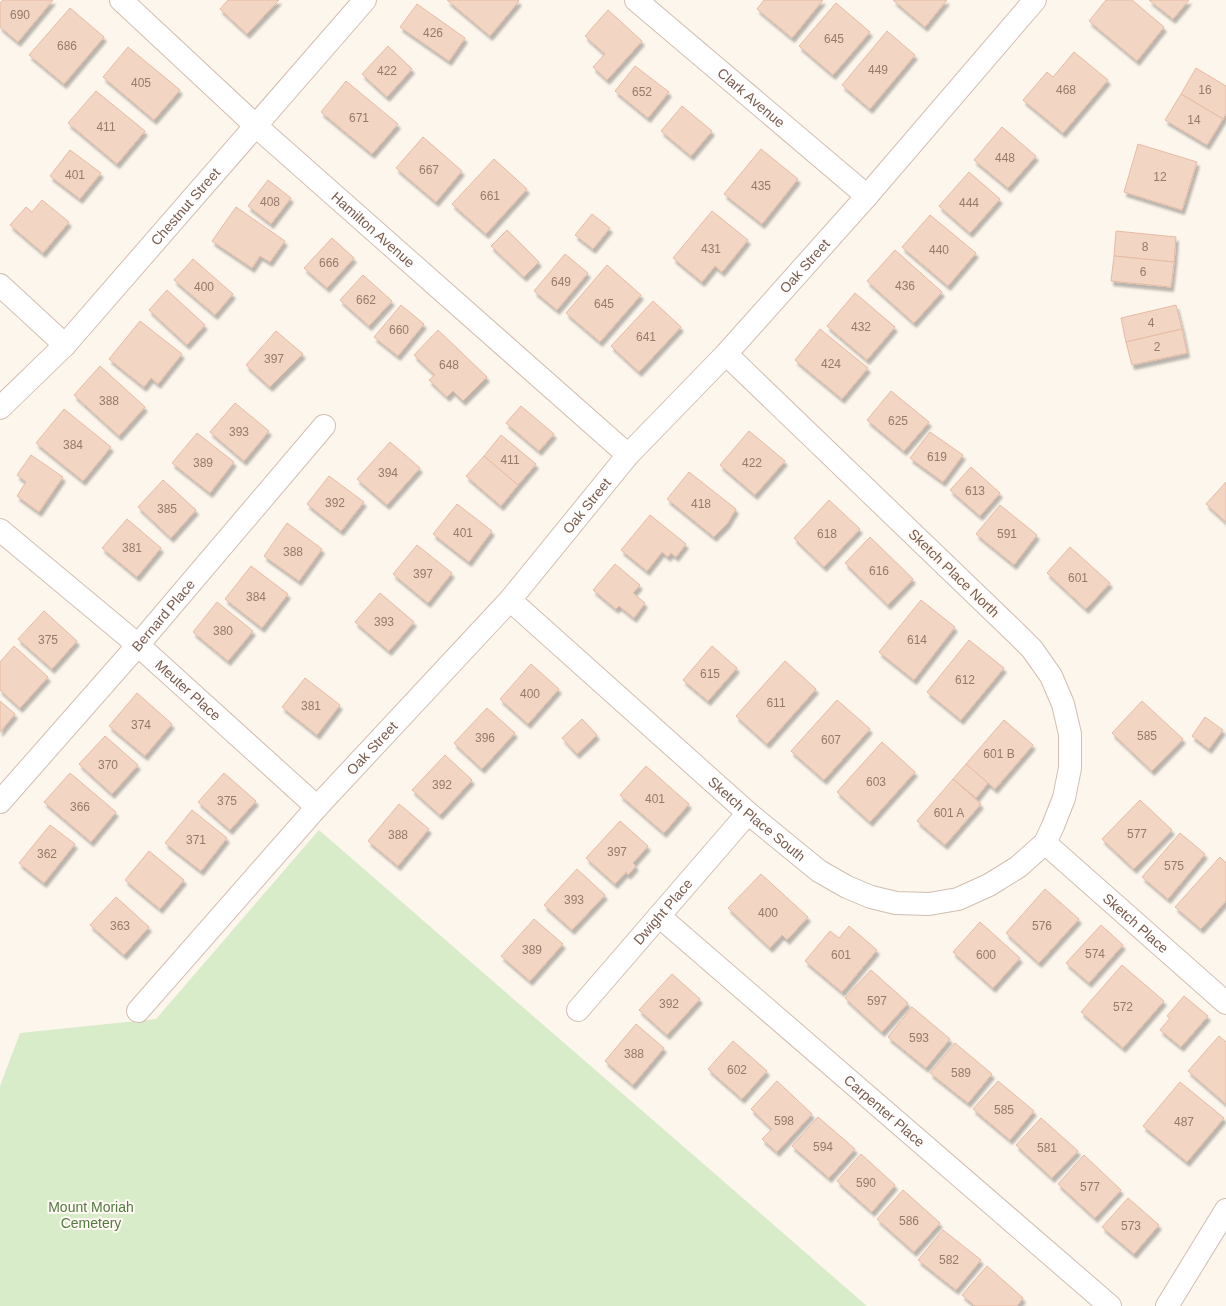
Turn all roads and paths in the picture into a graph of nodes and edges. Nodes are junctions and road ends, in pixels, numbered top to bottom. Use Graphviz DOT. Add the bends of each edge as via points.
graph roads {
  1 [pos="122,0"];
  2 [pos="365,0"];
  3 [pos="636,0"];
  4 [pos="1035,0"];
  5 [pos="256,126"];
  6 [pos="867,196"];
  7 [pos="0,286"];
  8 [pos="65,345"];
  9 [pos="726,354"];
  10 [pos="0,408"];
  11 [pos="324,426"];
  12 [pos="628,455"];
  13 [pos="0,530"];
  14 [pos="510,600"];
  15 [pos="138,645"];
  16 [pos="0,802"];
  17 [pos="318,807"];
  18 [pos="748,813"];
  19 [pos="1045,843"];
  20 [pos="658,916"];
  21 [pos="1226,1003"];
  22 [pos="578,1010"];
  23 [pos="138,1011"];
  24 [pos="1226,1210"];
  25 [pos="1110,1306"];
  26 [pos="1167,1306"];
  1 -- 5 [label="street, Hamilton Avenue"];
  2 -- 5 [label="street, Chestnut Street"];
  3 -- 6 [label="street, Clark Avenue"];
  4 -- 6 [label="street, Oak Street"];
  5 -- 8 [label="street, Chestnut Street"];
  5 -- 12 [label="street, Hamilton Avenue"];
  6 -- 9 [label="street, Oak Street"];
  7 -- 8 [label="street"];
  8 -- 10 [label="street, Chestnut Street"];
  9 -- 12 [label="street, Oak Street"];
  9 -- 19 [label="street, Sketch Place North" via="1018,635 1032,649 1051,676 1063,704 1070,734 1070,768 1064,798"];
  11 -- 15 [label="street, Bernard Place"];
  12 -- 14 [label="street, Oak Street"];
  13 -- 15 [label="street, Meuter Place"];
  14 -- 17 [label="street, Oak Street"];
  14 -- 18 [label="street, Sketch Place South"];
  15 -- 16 [label="street, Bernard Place"];
  15 -- 17 [label="street, Meuter Place"];
  17 -- 23 [label="street, Oak Street"];
  18 -- 19 [label="street, Sketch Place South" via="819,871 871,897 896,903 929,904 958,899 989,885 1018,867"];
  18 -- 20 [label="street, Dwight Place"];
  19 -- 21 [label="street, Sketch Place"];
  20 -- 22 [label="street, Dwight Place"];
  20 -- 25 [label="street, Carpenter Place"];
  24 -- 26 [label="street"];
}
